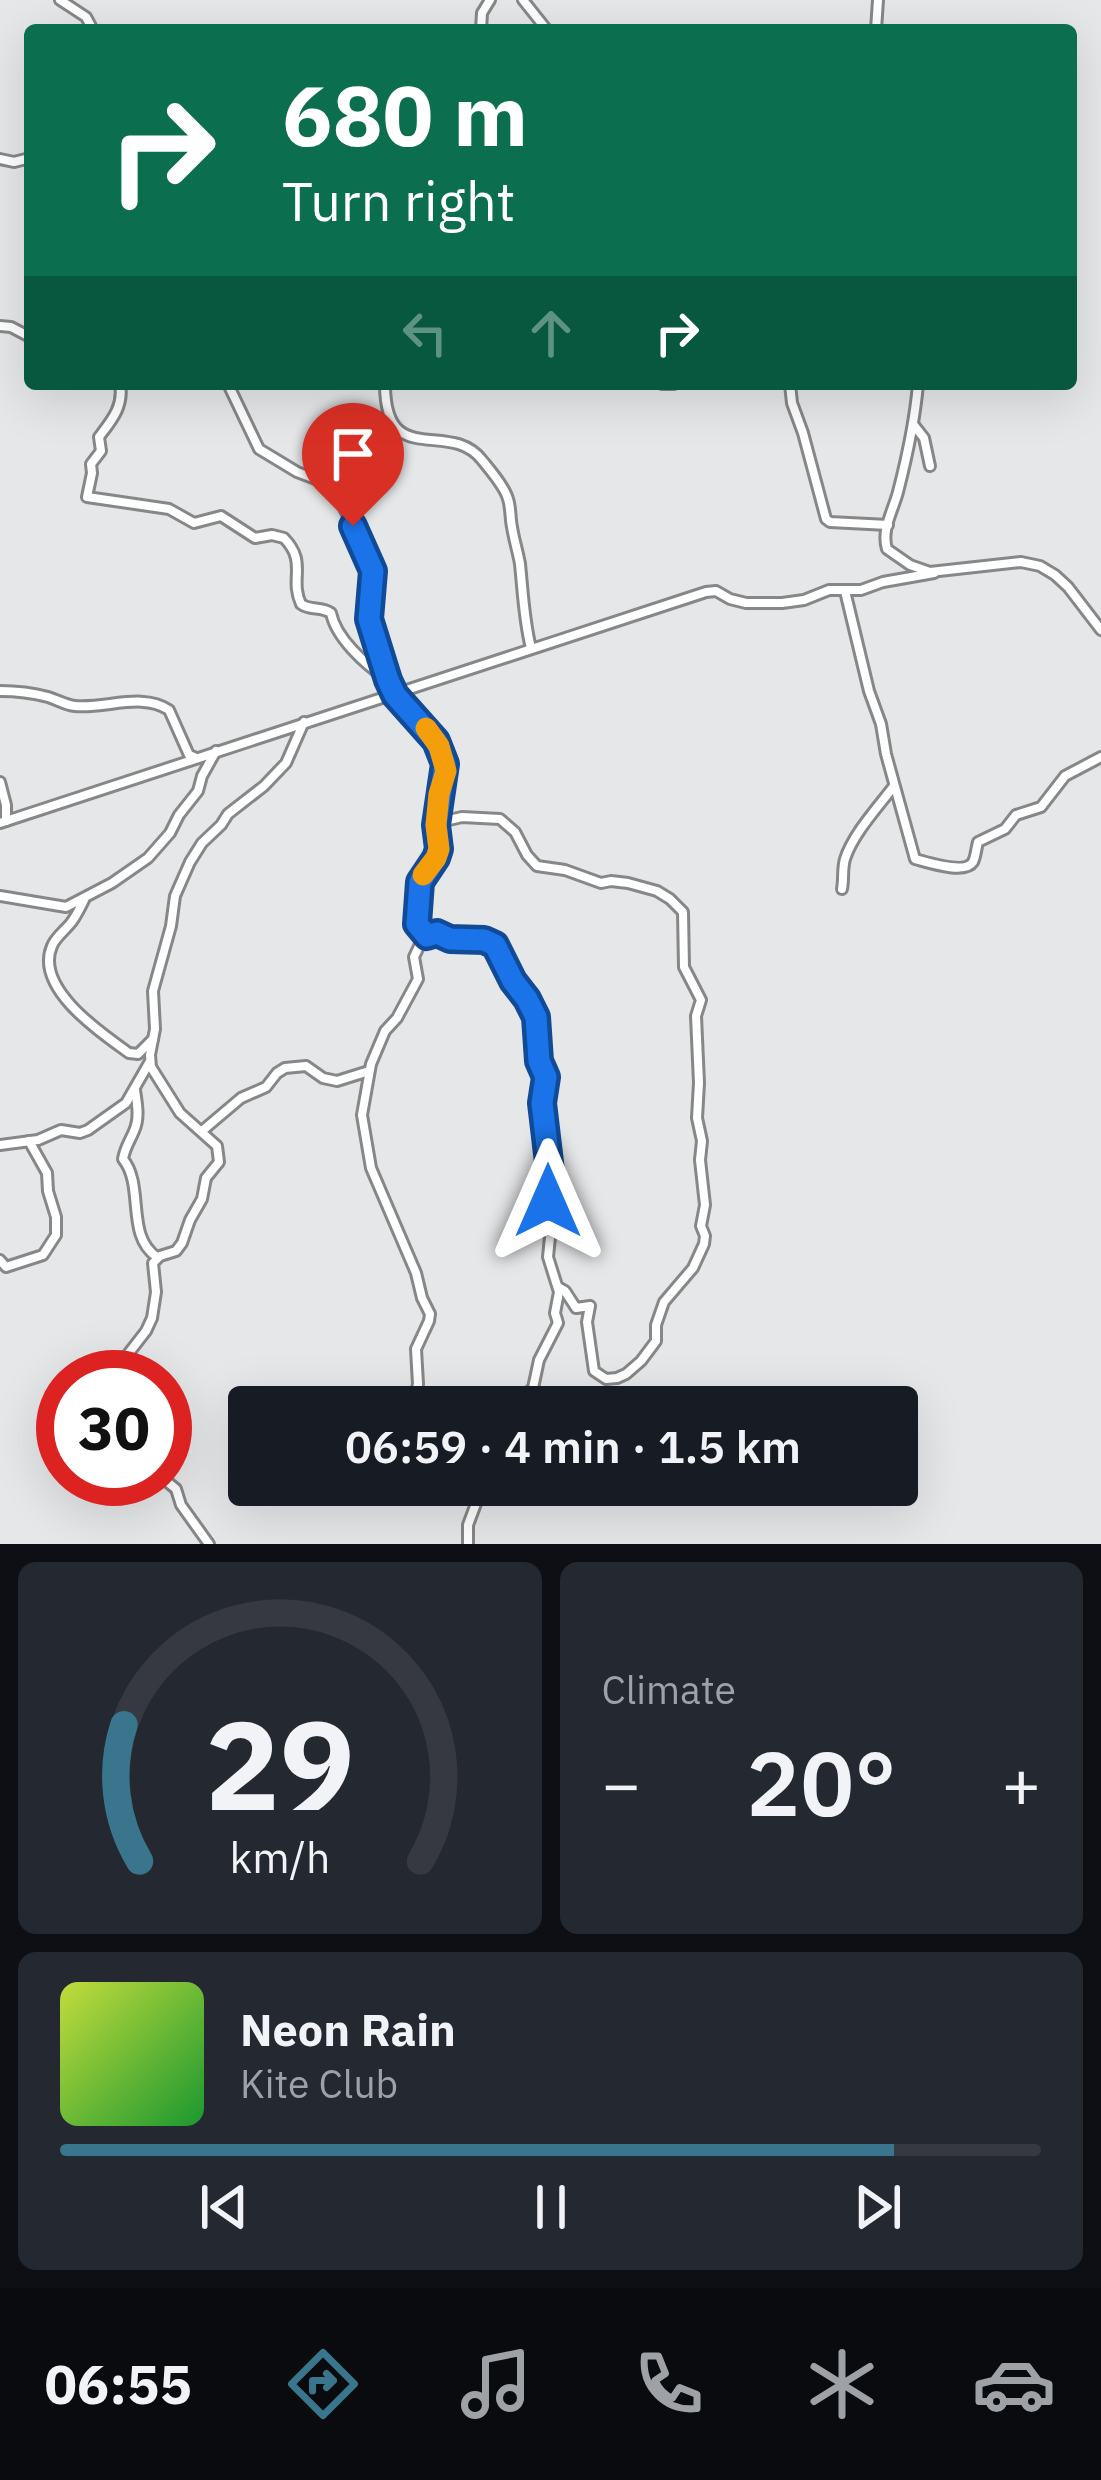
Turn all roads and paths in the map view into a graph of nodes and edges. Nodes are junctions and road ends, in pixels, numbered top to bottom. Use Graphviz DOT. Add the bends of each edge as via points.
graph roads {
  1 [pos="61,0"];
  2 [pos="523,0"];
  3 [pos="90,24"];
  4 [pos="542,24"];
  5 [pos="121,390"];
  6 [pos="231,390"];
  7 [pos="386,390"];
  8 [pos="791,390"];
  9 [pos="917,390"];
  10 [pos="913,424"];
  11 [pos="930,466"];
  12 [pos="887,525"];
  13 [pos="934,573"];
  14 [pos="845,591"];
  15 [pos="1101,631"];
  16 [pos="531,648"];
  17 [pos="388,680"];
  18 [pos="0,691"];
  19 [pos="395,695"];
  20 [pos="304,722"];
  21 [pos="217,750"];
  22 [pos="194,757"];
  23 [pos="1101,757"];
  24 [pos="0,782"];
  25 [pos="895,784"];
  26 [pos="438,811"];
  27 [pos="3,822"];
  28 [pos="842,889"];
  29 [pos="0,896"];
  30 [pos="84,899"];
  31 [pos="422,933"];
  32 [pos="154,1037"];
  33 [pos="150,1062"];
  34 [pos="369,1071"];
  35 [pos="135,1089"];
  36 [pos="206,1128"];
  37 [pos="29,1141"];
  38 [pos="0,1145"];
  39 [pos="158,1257"];
  40 [pos="0,1260"];
  41 [pos="558,1287"];
  42 [pos="129,1350"];
  43 [pos="418,1386"];
  44 [pos="533,1386"];
  45 [pos="182,1506"];
  46 [pos="475,1506"];
  47 [pos="209,1544"];
  48 [pos="468,1544"];
  1 -- 3 [label="street"];
  2 -- 4 [label="street"];
  5 -- 17 [label="street" via="118,412 98,437 87,497 169,509 194,524 221,516 255,538 284,538 298,557 300,603 331,613 359,660"];
  6 -- 17 [label="street" via="260,449 326,483 346,511 373,571 369,619"];
  7 -- 16 [label="street" via="399,430 464,446 503,489"];
  8 -- 12 [label="street" via="826,519"];
  9 -- 10 [label="street"];
  10 -- 11 [label="street"];
  10 -- 12 [label="street"];
  12 -- 13 [label="street" via="887,549"];
  13 -- 14 [label="street"];
  13 -- 15 [label="street" via="1040,566 1068,587"];
  14 -- 16 [label="street" via="777,603 740,602 710,590"];
  14 -- 25 [label="street"];
  16 -- 19 [label="street"];
  17 -- 19 [label="street"];
  18 -- 22 [label="street" via="71,706 163,705"];
  19 -- 20 [label="street"];
  19 -- 26 [label="street" via="441,751"];
  20 -- 21 [label="street"];
  20 -- 32 [label="street" via="286,763 228,814 186,869 152,996"];
  21 -- 22 [label="street"];
  21 -- 30 [label="street" via="165,839"];
  22 -- 27 [label="street"];
  23 -- 25 [label="street" via="1065,776 1041,807 978,842 963,868 914,858"];
  24 -- 27 [label="street"];
  25 -- 28 [label="street" via="848,853"];
  26 -- 31 [label="street" via="437,854 418,890"];
  26 -- 41 [label="street" via="449,820 500,819 537,866 656,891 682,911 684,967 700,998 704,1244 664,1302 656,1341 623,1376 595,1373 590,1307 574,1307"];
  29 -- 30 [label="street" via="62,907"];
  30 -- 32 [label="street" via="52,944 49,972 81,1017 131,1054"];
  31 -- 34 [label="street" via="416,983"];
  31 -- 41 [label="street" via="495,945 535,1012 546,1077 548,1257"];
  32 -- 33 [label="street"];
  33 -- 35 [label="street"];
  33 -- 36 [label="street" via="172,1103"];
  34 -- 36 [label="street" via="340,1081 306,1066 285,1068"];
  34 -- 43 [label="street" via="362,1118 370,1162 430,1314 416,1349"];
  35 -- 37 [label="street" via="84,1132"];
  35 -- 39 [label="street" via="136,1125 123,1157 144,1243"];
  36 -- 39 [label="street" via="219,1164 179,1249"];
  37 -- 38 [label="street"];
  37 -- 40 [label="street" via="47,1173 56,1235 43,1255 5,1267"];
  39 -- 42 [label="street" via="154,1312"];
  41 -- 44 [label="street" via="557,1329"];
  45 -- 47 [label="street"];
  46 -- 48 [label="street"];
}
